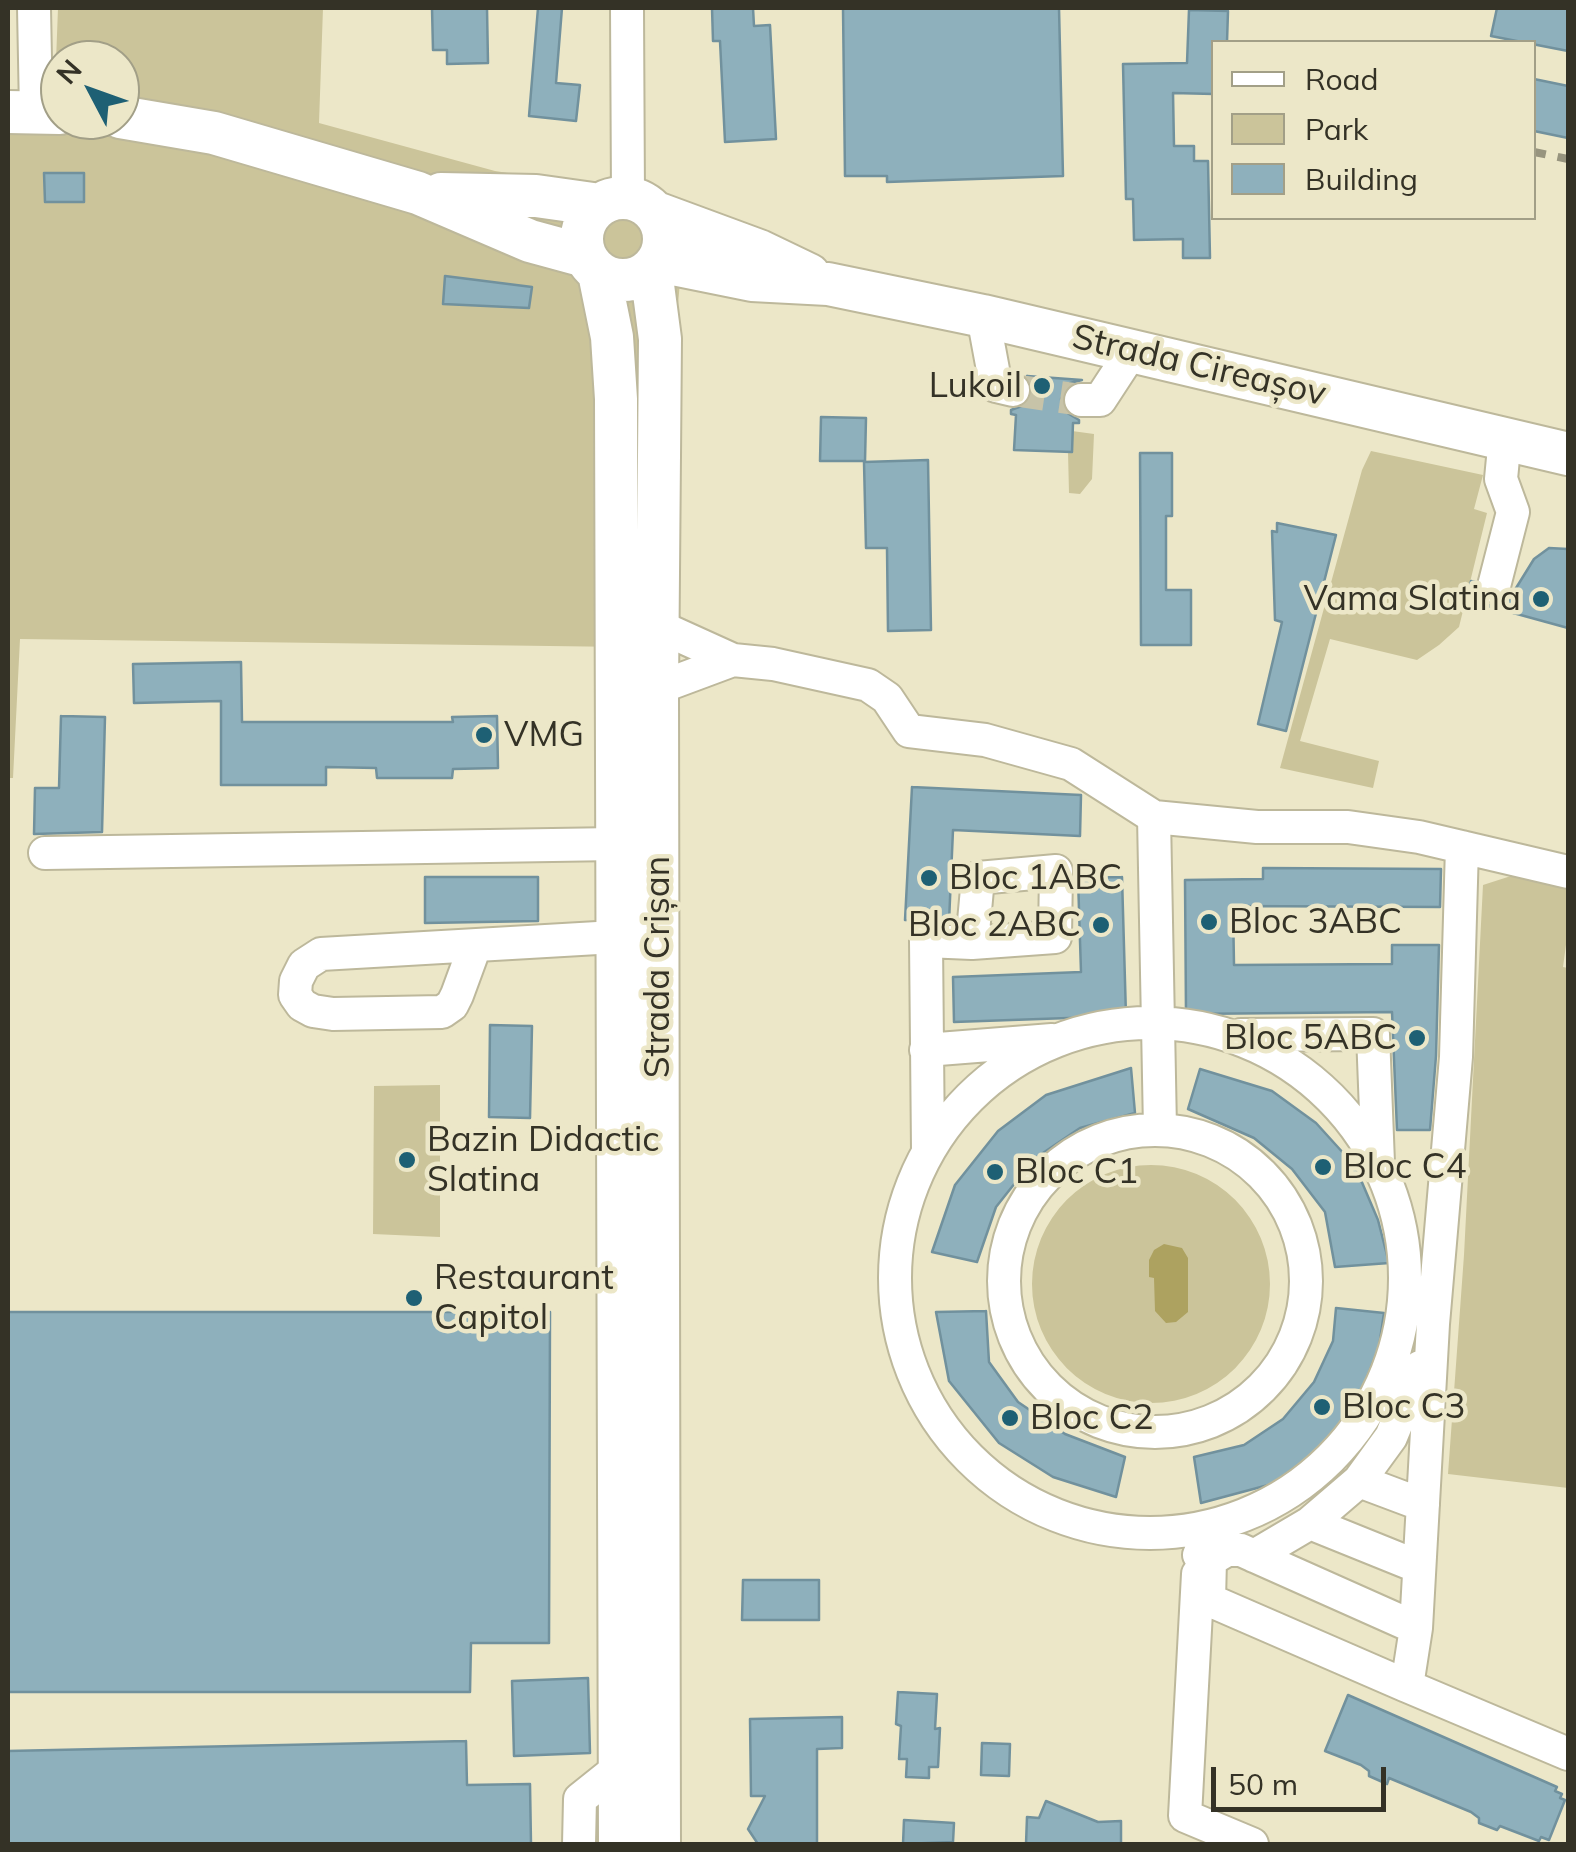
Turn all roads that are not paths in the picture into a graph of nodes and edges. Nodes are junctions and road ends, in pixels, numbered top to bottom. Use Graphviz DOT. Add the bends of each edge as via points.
graph roads {
  1 [pos="34,8"];
  2 [pos="626,8"];
  3 [pos="35,112"];
  4 [pos="140,120"];
  5 [pos="418,193"];
  6 [pos="628,205"];
  7 [pos="592,264"];
  8 [pos="654,266"];
  9 [pos="828,284"];
  10 [pos="983,316"];
  11 [pos="1132,351"];
  12 [pos="1013,390"];
  13 [pos="1081,400"];
  14 [pos="1504,437"];
  15 [pos="1568,454"];
  16 [pos="1494,586"];
  17 [pos="658,626"];
  18 [pos="733,660"];
  19 [pos="638,695"];
  20 [pos="1154,818"];
  21 [pos="616,844"];
  22 [pos="1462,847"];
  23 [pos="45,853"];
  24 [pos="1568,872"];
  25 [pos="616,937"];
  26 [pos="972,942"];
  27 [pos="476,946"];
  28 [pos="1159,1022"];
  29 [pos="1231,1035"];
  30 [pos="1059,1039"];
  31 [pos="926,1050"];
  32 [pos="1160,1129"];
  33 [pos="928,1151"];
  34 [pos="1378,1163"];
  35 [pos="1433,1324"];
  36 [pos="1359,1481"];
  37 [pos="1422,1505"];
  38 [pos="1310,1523"];
  39 [pos="1203,1548"];
  40 [pos="1254,1556"];
  41 [pos="1419,1567"];
  42 [pos="1416,1628"];
  43 [pos="1407,1686"];
  44 [pos="1568,1754"];
  45 [pos="640,1767"];
  46 [pos="579,1844"];
  47 [pos="620,1844"];
  48 [pos="658,1844"];
  49 [pos="1252,1844"];
  1 -- 3 [label="street"];
  2 -- 6 [label="street"];
  4 -- 5 [label="main road, Strada Cireașov" via="214,133"];
  5 -- 6 [label="main road, Strada Cireașov"];
  5 -- 7 [label="main road, Strada Cireașov"];
  6 -- 7 [label="main road" via="589,215 583,228"];
  6 -- 8 [label="main road" via="664,237"];
  6 -- 9 [label="main road, Strada Cireașov" via="759,251"];
  7 -- 8 [label="main road" via="625,280"];
  7 -- 19 [label="main road, Strada Crișan" via="611,324"];
  8 -- 9 [label="main road, Strada Cireașov"];
  8 -- 17 [label="main road, Strada Crișan" via="660,320"];
  9 -- 10 [label="main road, Strada Cireașov"];
  10 -- 11 [label="main road, Strada Cireașov"];
  10 -- 12 [label="street" via="996,386"];
  11 -- 13 [label="street" via="1100,400"];
  11 -- 14 [label="main road, Strada Cireașov"];
  14 -- 15 [label="main road, Strada Cireașov"];
  14 -- 16 [label="street" via="1502,478 1514,512"];
  17 -- 18 [label="street"];
  17 -- 19 [label="main road, Strada Crișan"];
  18 -- 19 [label="street"];
  18 -- 20 [label="street" via="868,685 887,698 909,730 985,740 1072,764"];
  19 -- 21 [label="main road, Strada Crișan"];
  19 -- 45 [label="main road, Strada Crișan"];
  20 -- 22 [label="street" via="1348,827"];
  20 -- 28 [label="street"];
  21 -- 23 [label="street"];
  21 -- 25 [label="main road, Strada Crișan"];
  22 -- 24 [label="street"];
  22 -- 35 [label="street" via="1456,1057"];
  25 -- 27 [label="street"];
  25 -- 45 [label="main road, Strada Crișan"];
  26 -- 31 [label="street" via="926,941"];
  27 -- 27 [label="street" via="321,954 304,966 296,995 302,1004 332,1014 442,1012 452,1005"];
  28 -- 29 [label="street"];
  28 -- 30 [label="street"];
  28 -- 32 [label="street"];
  29 -- 34 [label="street" via="1304,1075 1341,1108"];
  29 -- 34 [label="street" via="1373,1034"];
  30 -- 31 [label="street"];
  30 -- 33 [label="street" via="984,1084"];
  31 -- 33 [label="street"];
  32 -- 32 [label="street" via="1084,1146 1052,1169 1010,1235 1004,1274 1008,1319 1026,1360 1054,1395 1092,1419 1135,1432 1181,1431 1222,1417 1258,1393 1286,1359 1303,1318 1308,1274 1299,1230 1278,1190 1245,1158 1205,1137"];
  33 -- 39 [label="street" via="906,1203 895,1302 910,1368 938,1422 976,1467 1025,1502 1081,1525"];
  34 -- 39 [label="street" via="1397,1212 1405,1264 1398,1337 1372,1404 1328,1462"];
  35 -- 36 [label="street" via="1392,1437"];
  35 -- 37 [label="street"];
  36 -- 37 [label="street"];
  36 -- 38 [label="street"];
  37 -- 41 [label="street"];
  38 -- 40 [label="street"];
  38 -- 41 [label="street"];
  39 -- 40 [label="street"];
  39 -- 43 [label="street" via="1209,1600"];
  39 -- 49 [label="street" via="1185,1816"];
  40 -- 42 [label="street"];
  41 -- 42 [label="street"];
  42 -- 43 [label="street"];
  43 -- 44 [label="street"];
  45 -- 46 [label="street" via="580,1799"];
  45 -- 47 [label="main road, Strada Crișan"];
  45 -- 48 [label="main road, Strada Crișan"];
}
